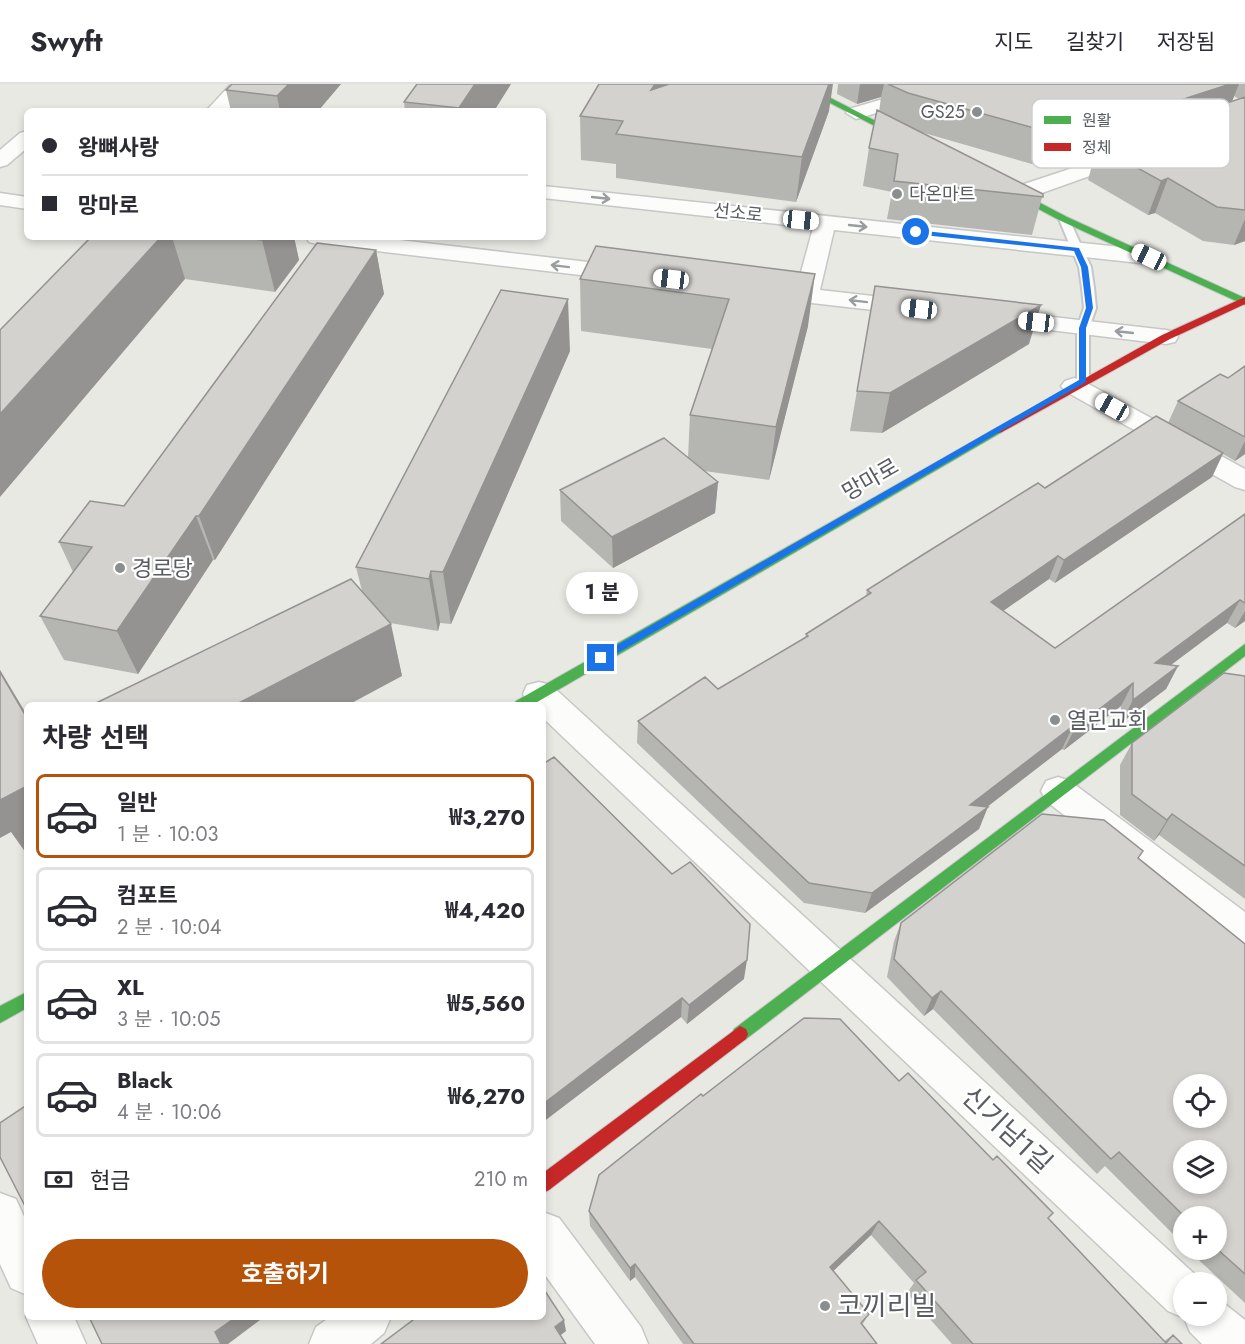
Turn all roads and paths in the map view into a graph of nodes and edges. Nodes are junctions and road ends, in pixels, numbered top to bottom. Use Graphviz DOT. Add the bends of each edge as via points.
graph roads {
  1 [pos="242,84"];
  2 [pos="797,84"];
  3 [pos="955,84"];
  4 [pos="219,108"];
  5 [pos="856,113"];
  6 [pos="0,133"];
  7 [pos="24,137"];
  8 [pos="24,140"];
  9 [pos="931,151"];
  10 [pos="0,161"];
  11 [pos="1094,168"];
  12 [pos="985,178"];
  13 [pos="546,192"];
  14 [pos="1017,194"];
  15 [pos="0,199"];
  16 [pos="24,203"];
  17 [pos="1064,219"];
  18 [pos="825,222"];
  19 [pos="342,240"];
  20 [pos="1076,250"];
  21 [pos="1149,257"];
  22 [pos="652,277"];
  23 [pos="747,288"];
  24 [pos="807,295"];
  25 [pos="1244,301"];
  26 [pos="942,311"];
  27 [pos="966,314"];
  28 [pos="1083,328"];
  29 [pos="1166,337"];
  30 [pos="1078,383"];
  31 [pos="1245,481"];
  32 [pos="1240,659"];
  33 [pos="530,699"];
  34 [pos="546,713"];
  35 [pos="1058,791"];
  36 [pos="1245,934"];
  37 [pos="830,965"];
  38 [pos="24,1001"];
  39 [pos="0,1015"];
  40 [pos="546,1182"];
  41 [pos="0,1215"];
  42 [pos="546,1238"];
  43 [pos="24,1266"];
  44 [pos="1173,1284"];
  45 [pos="50,1320"];
  46 [pos="365,1320"];
  47 [pos="1217,1326"];
  48 [pos="62,1344"];
  49 [pos="333,1344"];
  50 [pos="624,1344"];
  51 [pos="1236,1344"];
  1 -- 4 [label="street"];
  2 -- 5 [label="street"];
  3 -- 5 [label="street"];
  5 -- 9 [label="street"];
  6 -- 7 [label="street"];
  8 -- 10 [label="street"];
  11 -- 14 [label="street"];
  12 -- 14 [label="street, 선소로"];
  13 -- 18 [label="street, 선소로, one-way"];
  14 -- 17 [label="street, 선소로"];
  15 -- 16 [label="street"];
  17 -- 20 [label="lane"];
  17 -- 21 [label="street, 선소로"];
  18 -- 20 [label="street, 선소로, one-way"];
  18 -- 24 [label="street"];
  22 -- 19 [label="street, one-way"];
  20 -- 21 [label="street, 선소로"];
  20 -- 28 [label="lane" via="1085,267 1090,308"];
  21 -- 25 [label="street, 선소로"];
  23 -- 24 [label="street"];
  26 -- 24 [label="street, one-way"];
  25 -- 29 [label="street, 망마로"];
  27 -- 28 [label="street"];
  29 -- 28 [label="street, one-way"];
  28 -- 30 [label="lane"];
  29 -- 30 [label="street, 망마로"];
  30 -- 31 [label="street"];
  30 -- 33 [label="street, 망마로"];
  32 -- 35 [label="street"];
  34 -- 37 [label="street, 신기남1길"];
  35 -- 36 [label="street"];
  35 -- 37 [label="street"];
  37 -- 40 [label="street"];
  37 -- 44 [label="street, 신기남1길"];
  38 -- 39 [label="street"];
  41 -- 43 [label="street"];
  42 -- 50 [label="street"];
  45 -- 48 [label="street"];
  46 -- 49 [label="street"];
  47 -- 51 [label="street"];
}
